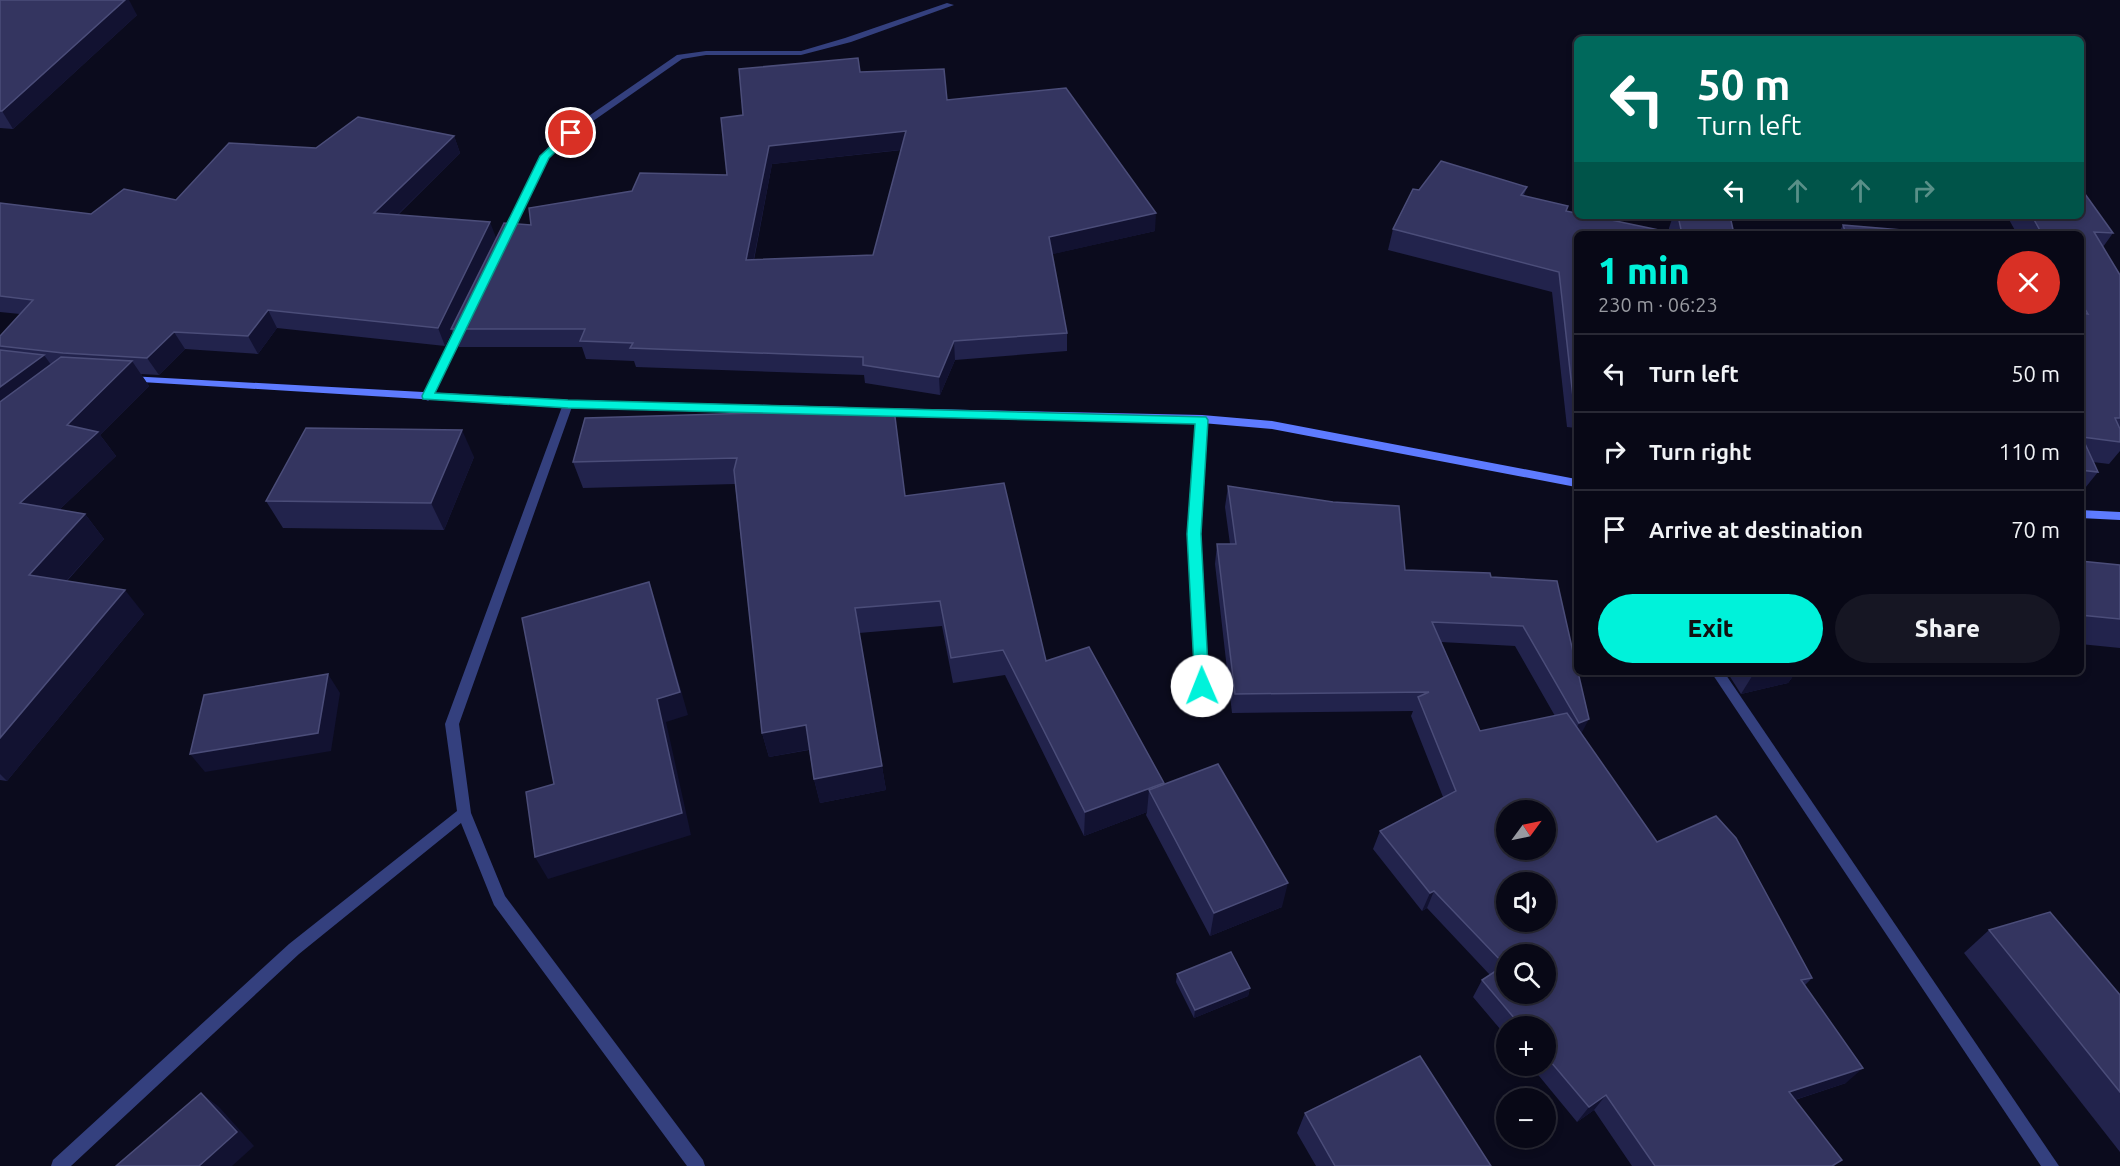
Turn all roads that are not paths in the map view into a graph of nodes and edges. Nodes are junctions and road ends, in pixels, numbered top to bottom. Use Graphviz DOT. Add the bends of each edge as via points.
graph roads {
  1 [pos="950,5"];
  2 [pos="499,250"];
  3 [pos="468,313"];
  4 [pos="122,379"];
  5 [pos="428,396"];
  6 [pos="568,404"];
  7 [pos="855,411"];
  8 [pos="867,411"];
  9 [pos="1202,420"];
  10 [pos="1574,483"];
  11 [pos="2084,514"];
  12 [pos="2120,516"];
  13 [pos="1719,675"];
  14 [pos="1202,708"];
  15 [pos="464,813"];
  16 [pos="59,1166"];
  17 [pos="697,1166"];
  18 [pos="2051,1166"];
  1 -- 2 [label="street" via="801,53 706,53 680,57 560,140 544,156"];
  3 -- 5 [label="street"];
  4 -- 5 [label="street"];
  5 -- 6 [label="street"];
  6 -- 7 [label="street"];
  6 -- 15 [label="street" via="452,724"];
  8 -- 9 [label="street"];
  9 -- 10 [label="street" via="1272,425"];
  9 -- 14 [label="street" via="1194,534"];
  11 -- 12 [label="street"];
  13 -- 18 [label="street"];
  15 -- 16 [label="street" via="294,949"];
  15 -- 17 [label="street" via="499,900"];
}
